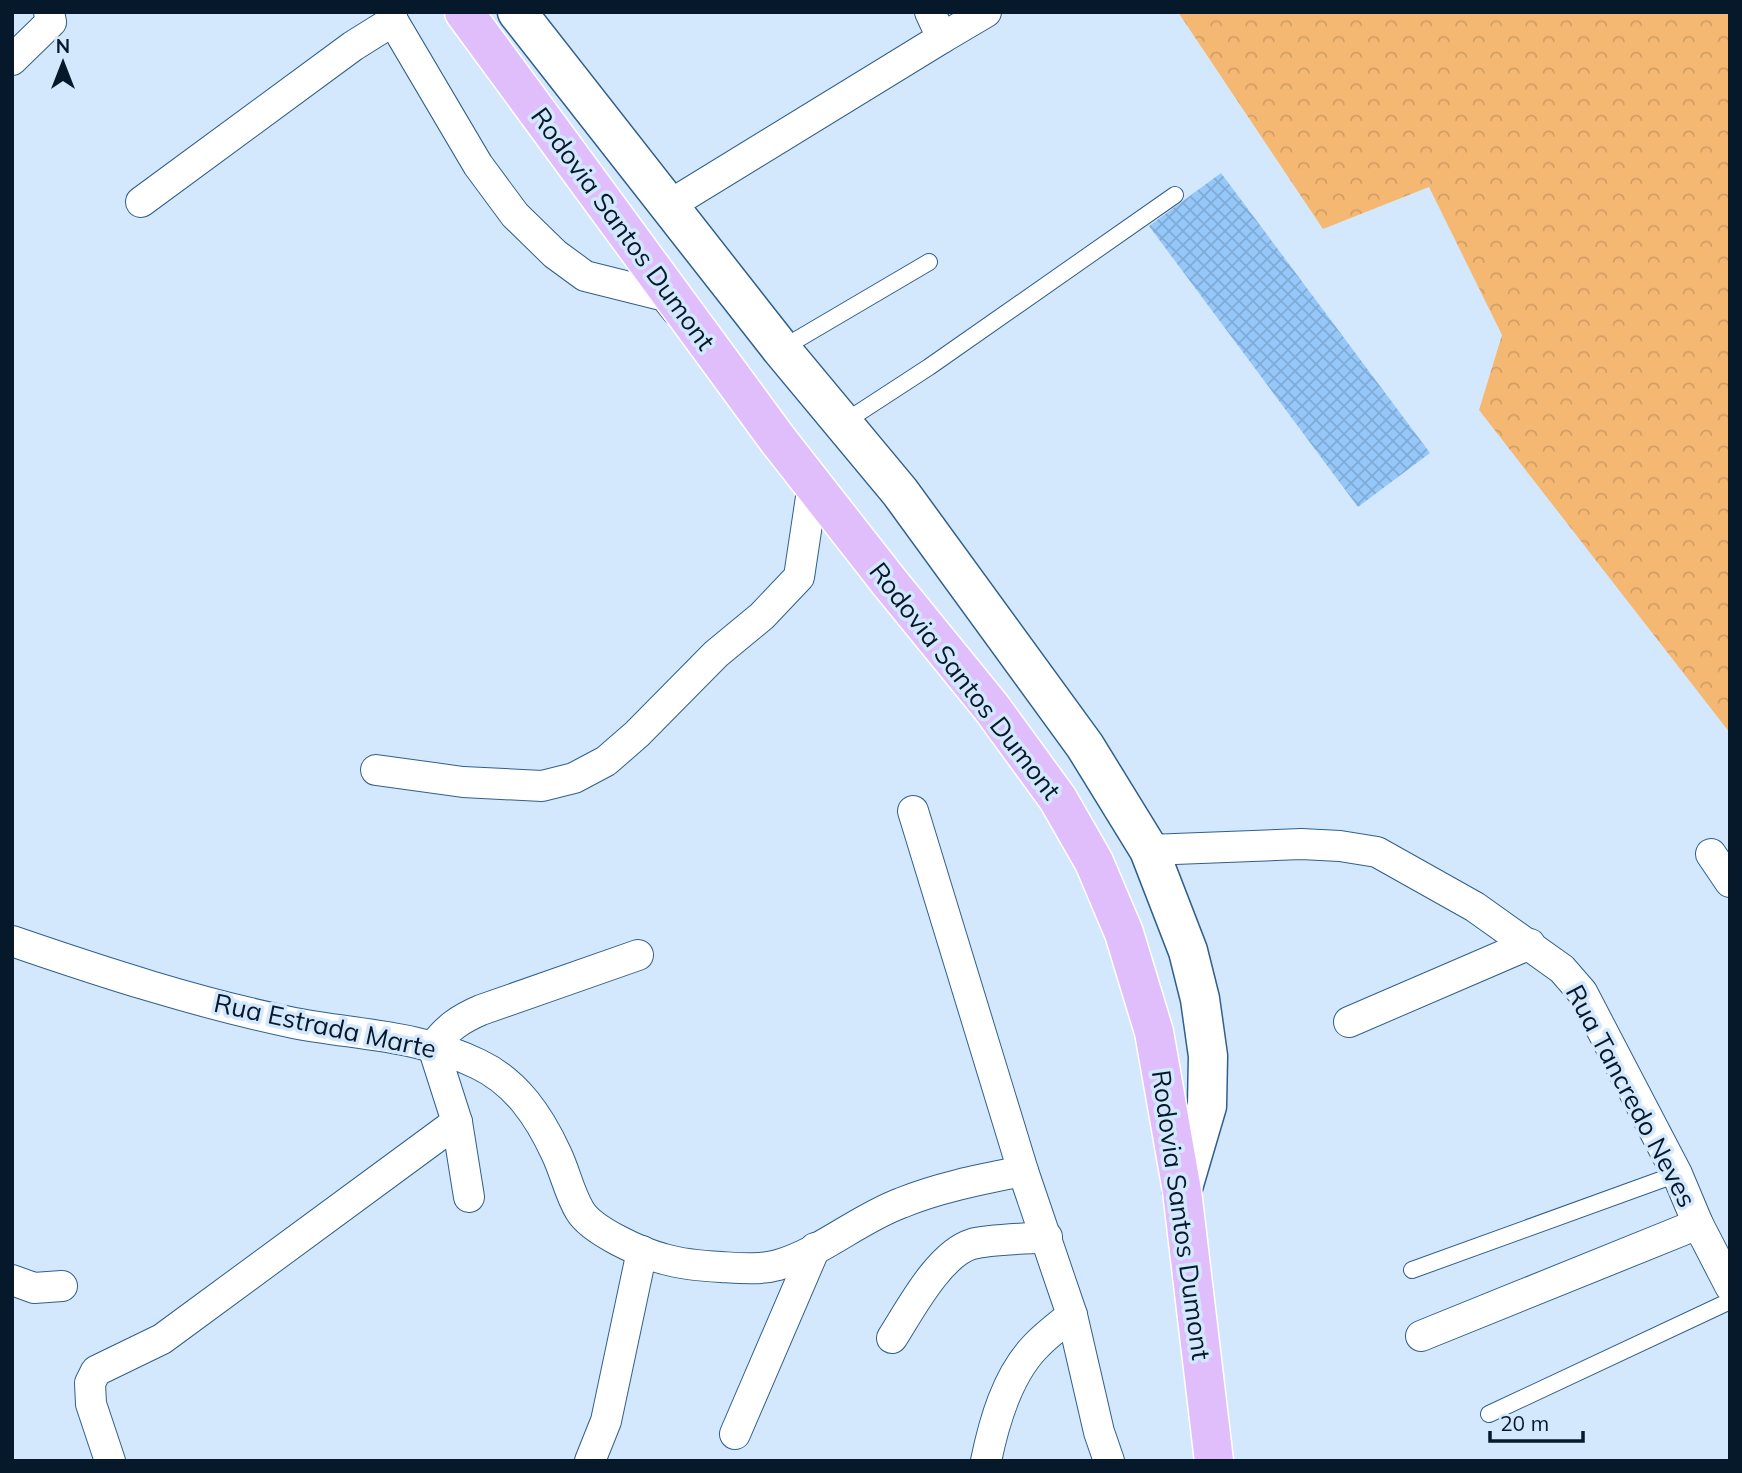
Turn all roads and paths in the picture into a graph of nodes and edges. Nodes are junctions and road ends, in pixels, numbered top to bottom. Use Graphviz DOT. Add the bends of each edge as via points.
graph roads {
  1 [pos="49,12"];
  2 [pos="464,12"];
  3 [pos="517,12"];
  4 [pos="986,12"];
  5 [pos="392,17"];
  6 [pos="936,25"];
  7 [pos="12,60"];
  8 [pos="1175,195"];
  9 [pos="141,202"];
  10 [pos="668,206"];
  11 [pos="929,262"];
  12 [pos="781,349"];
  13 [pos="843,423"];
  14 [pos="778,440"];
  15 [pos="813,484"];
  16 [pos="376,769"];
  17 [pos="913,811"];
  18 [pos="1149,850"];
  19 [pos="1711,854"];
  20 [pos="1730,882"];
  21 [pos="12,941"];
  22 [pos="1530,944"];
  23 [pos="638,955"];
  24 [pos="1349,1022"];
  25 [pos="433,1047"];
  26 [pos="457,1122"];
  27 [pos="1023,1171"];
  28 [pos="1677,1174"];
  29 [pos="1182,1191"];
  30 [pos="469,1198"];
  31 [pos="1698,1224"];
  32 [pos="1047,1237"];
  33 [pos="815,1248"];
  34 [pos="642,1251"];
  35 [pos="1412,1270"];
  36 [pos="12,1280"];
  37 [pos="62,1286"];
  38 [pos="1730,1286"];
  39 [pos="1730,1301"];
  40 [pos="1072,1315"];
  41 [pos="1421,1336"];
  42 [pos="892,1338"];
  43 [pos="1489,1415"];
  44 [pos="735,1434"];
  45 [pos="110,1461"];
  46 [pos="590,1461"];
  47 [pos="986,1461"];
  48 [pos="1109,1461"];
  49 [pos="1214,1461"];
  1 -- 7 [label="street" via="51,22"];
  2 -- 14 [label="highway, Rodovia Santos Dumont"];
  3 -- 10 [label="street"];
  4 -- 6 [label="street"];
  5 -- 9 [label="street"];
  5 -- 14 [label="street" via="478,165 515,215 585,276 665,296"];
  6 -- 10 [label="street"];
  8 -- 13 [label="lane"];
  10 -- 12 [label="street"];
  11 -- 12 [label="lane"];
  12 -- 13 [label="street"];
  13 -- 18 [label="street" via="900,492 1085,746"];
  14 -- 15 [label="highway, Rodovia Santos Dumont"];
  15 -- 16 [label="street" via="799,577 606,761 574,778 542,786 463,782"];
  15 -- 29 [label="highway, Rodovia Santos Dumont" via="991,707 1058,799 1094,862 1124,933 1154,1032"];
  17 -- 27 [label="street"];
  18 -- 22 [label="street, Rua Tancredo Neves" via="1301,844 1377,852"];
  18 -- 29 [label="street" via="1188,951 1208,1056 1206,1106"];
  19 -- 20 [label="street"];
  21 -- 25 [label="street, Rua Estrada Marte" via="132,982 294,1023"];
  22 -- 24 [label="street"];
  22 -- 28 [label="street, Rua Tancredo Neves" via="1562,968 1582,992"];
  23 -- 25 [label="street" via="460,1019"];
  25 -- 26 [label="street"];
  25 -- 34 [label="street, Rua Estrada Marte" via="479,1064 512,1087 528,1103 556,1153 581,1213 595,1227"];
  26 -- 30 [label="street"];
  26 -- 45 [label="street" via="162,1339 96,1371 90,1382 92,1404"];
  27 -- 32 [label="street"];
  27 -- 33 [label="street, Rua Estrada Marte" via="902,1202"];
  28 -- 31 [label="street, Rua Tancredo Neves"];
  28 -- 35 [label="lane"];
  29 -- 49 [label="highway, Rodovia Santos Dumont"];
  31 -- 38 [label="street, Rua Tancredo Neves"];
  31 -- 41 [label="street"];
  32 -- 40 [label="street"];
  32 -- 42 [label="street" via="972,1244 955,1253 929,1282"];
  33 -- 34 [label="street, Rua Estrada Marte" via="777,1265 747,1268 664,1259"];
  33 -- 44 [label="street"];
  34 -- 46 [label="street" via="606,1421"];
  36 -- 37 [label="street" via="34,1288"];
  39 -- 43 [label="lane"];
  40 -- 47 [label="street" via="1034,1348 1011,1384"];
  40 -- 48 [label="street"];
}
